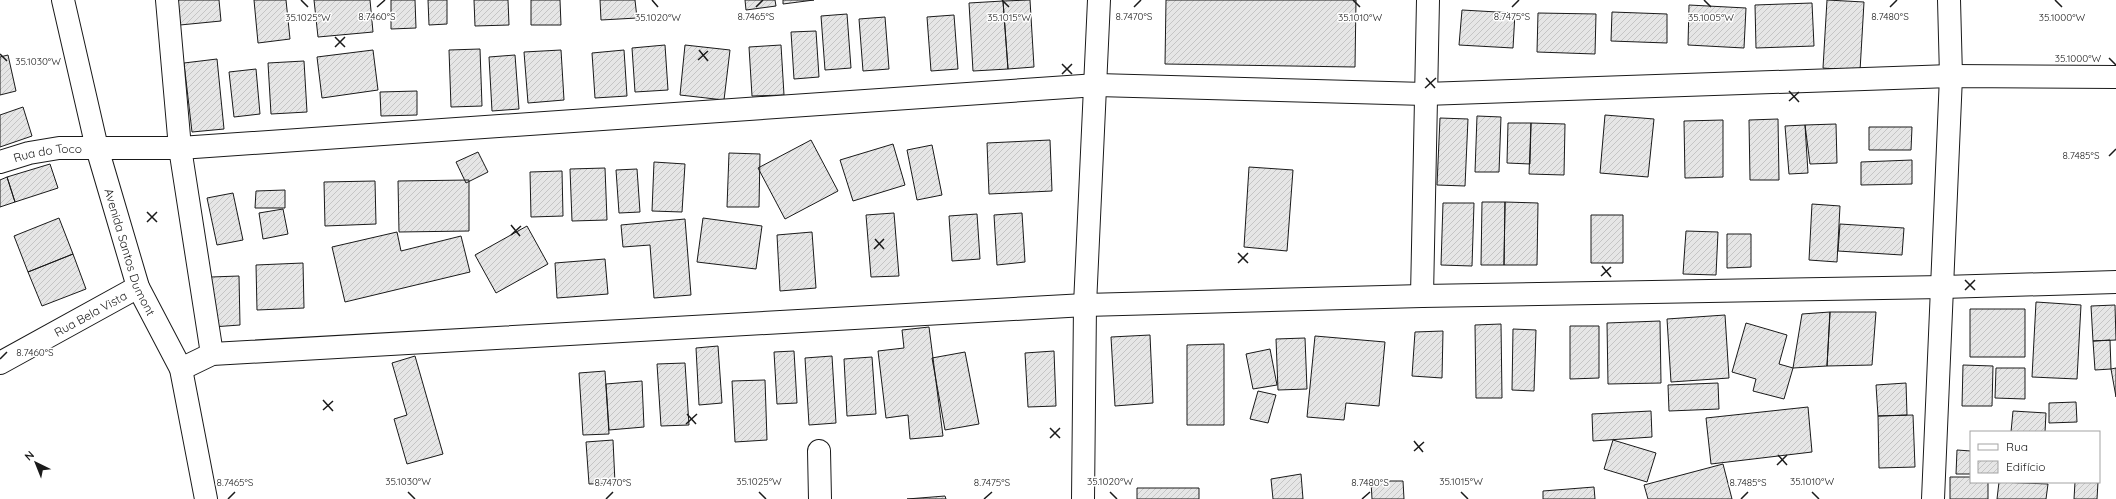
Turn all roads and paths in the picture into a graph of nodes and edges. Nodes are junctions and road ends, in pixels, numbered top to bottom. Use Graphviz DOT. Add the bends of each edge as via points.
graph roads {
  1 [pos="63,0"];
  2 [pos="167,0"];
  3 [pos="1099,0"];
  4 [pos="1428,0"];
  5 [pos="1949,0"];
  6 [pos="1951,76"];
  7 [pos="2116,77"];
  8 [pos="1097,84"];
  9 [pos="1425,94"];
  10 [pos="96,148"];
  11 [pos="180,148"];
  12 [pos="0,162"];
  13 [pos="2116,282"];
  14 [pos="138,287"];
  15 [pos="1943,287"];
  16 [pos="1422,296"];
  17 [pos="1085,305"];
  18 [pos="212,354"];
  19 [pos="0,363"];
  20 [pos="181,370"];
  21 [pos="819,451"];
  22 [pos="206,499"];
  23 [pos="820,499"];
  24 [pos="1082,499"];
  25 [pos="1933,499"];
  1 -- 10 [label="street, Avenida Santos Dumont"];
  2 -- 11 [label="street"];
  3 -- 8 [label="street"];
  4 -- 9 [label="street"];
  5 -- 6 [label="street"];
  6 -- 7 [label="street, Rua do Toco"];
  6 -- 9 [label="street, Rua do Toco"];
  6 -- 15 [label="street"];
  8 -- 9 [label="street, Rua do Toco"];
  8 -- 11 [label="street, Rua do Toco"];
  8 -- 17 [label="street"];
  9 -- 16 [label="street"];
  10 -- 11 [label="street, Rua do Toco"];
  10 -- 12 [label="street, Rua do Toco" via="59,148 29,153"];
  10 -- 14 [label="street, Avenida Santos Dumont"];
  11 -- 18 [label="street"];
  13 -- 15 [label="street"];
  14 -- 19 [label="street, Rua Bela Vista"];
  14 -- 20 [label="street, Avenida Santos Dumont"];
  15 -- 16 [label="street"];
  15 -- 25 [label="street"];
  16 -- 17 [label="street"];
  17 -- 18 [label="street"];
  17 -- 24 [label="street"];
  18 -- 20 [label="street"];
  20 -- 22 [label="street, Avenida Santos Dumont"];
  21 -- 23 [label="street"];
}
